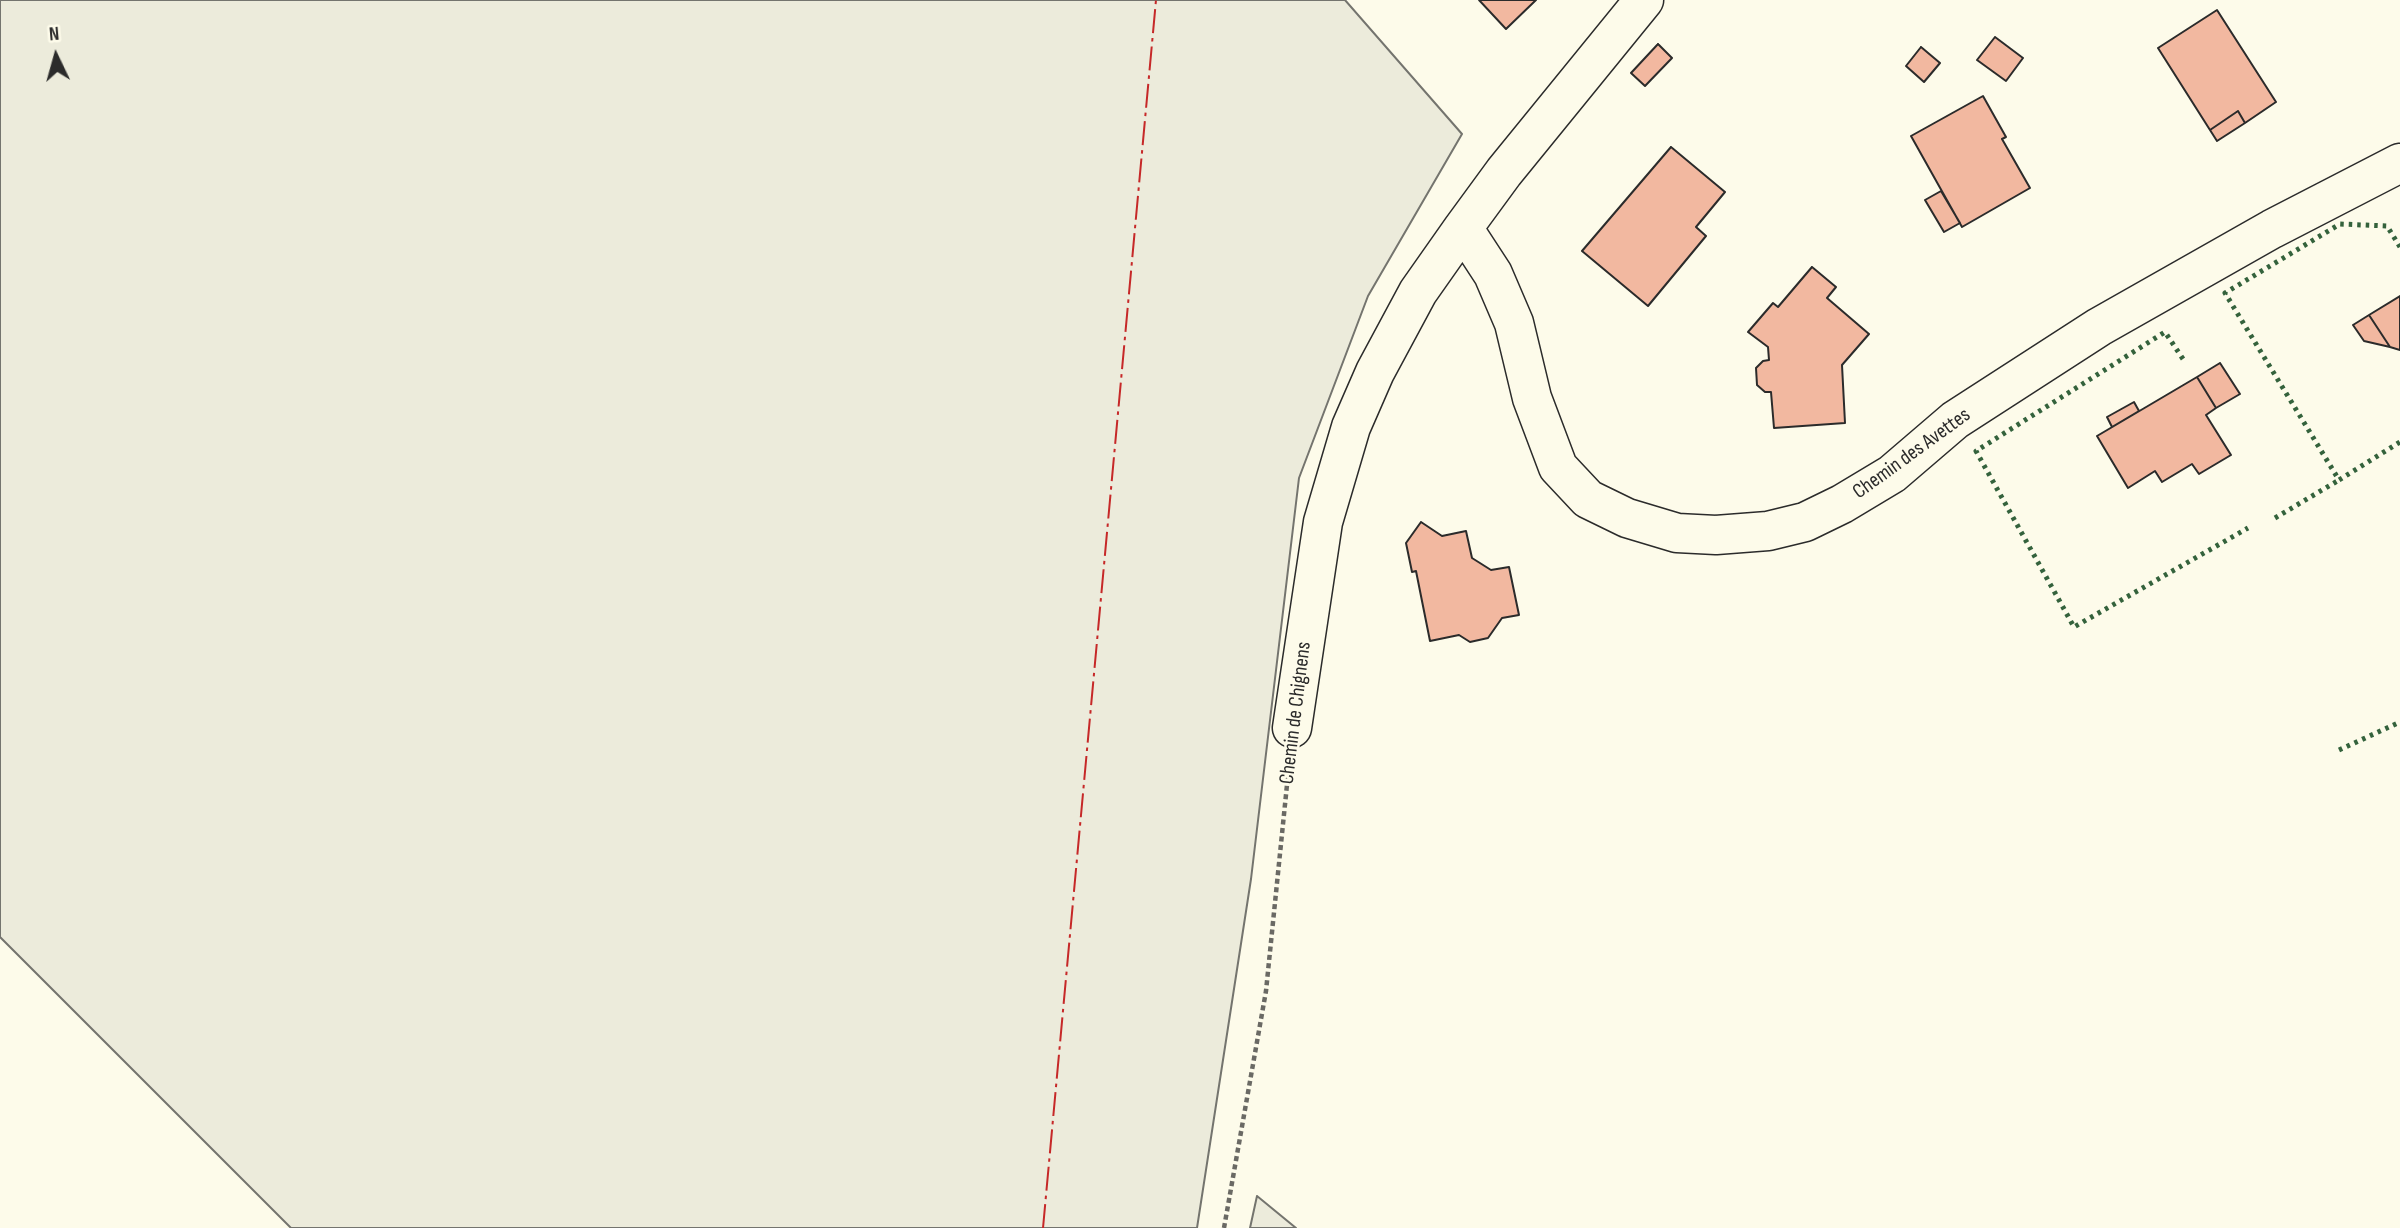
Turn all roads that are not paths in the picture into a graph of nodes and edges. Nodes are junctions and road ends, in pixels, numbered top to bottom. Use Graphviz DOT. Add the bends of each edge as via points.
graph roads {
  1 [pos="1644,0"];
  2 [pos="2400,163"];
  3 [pos="1463,228"];
  4 [pos="1292,728"];
  1 -- 3 [label="street"];
  2 -- 3 [label="street, Chemin des Avettes" via="2099,327 1955,420 1892,474 1842,505 1805,522 1768,531 1716,535 1676,533 1627,518 1588,499 1558,467 1532,398 1514,323 1493,274"];
  3 -- 4 [label="street, Chemin de Chignens" via="1418,292 1351,427 1323,522"];
}
